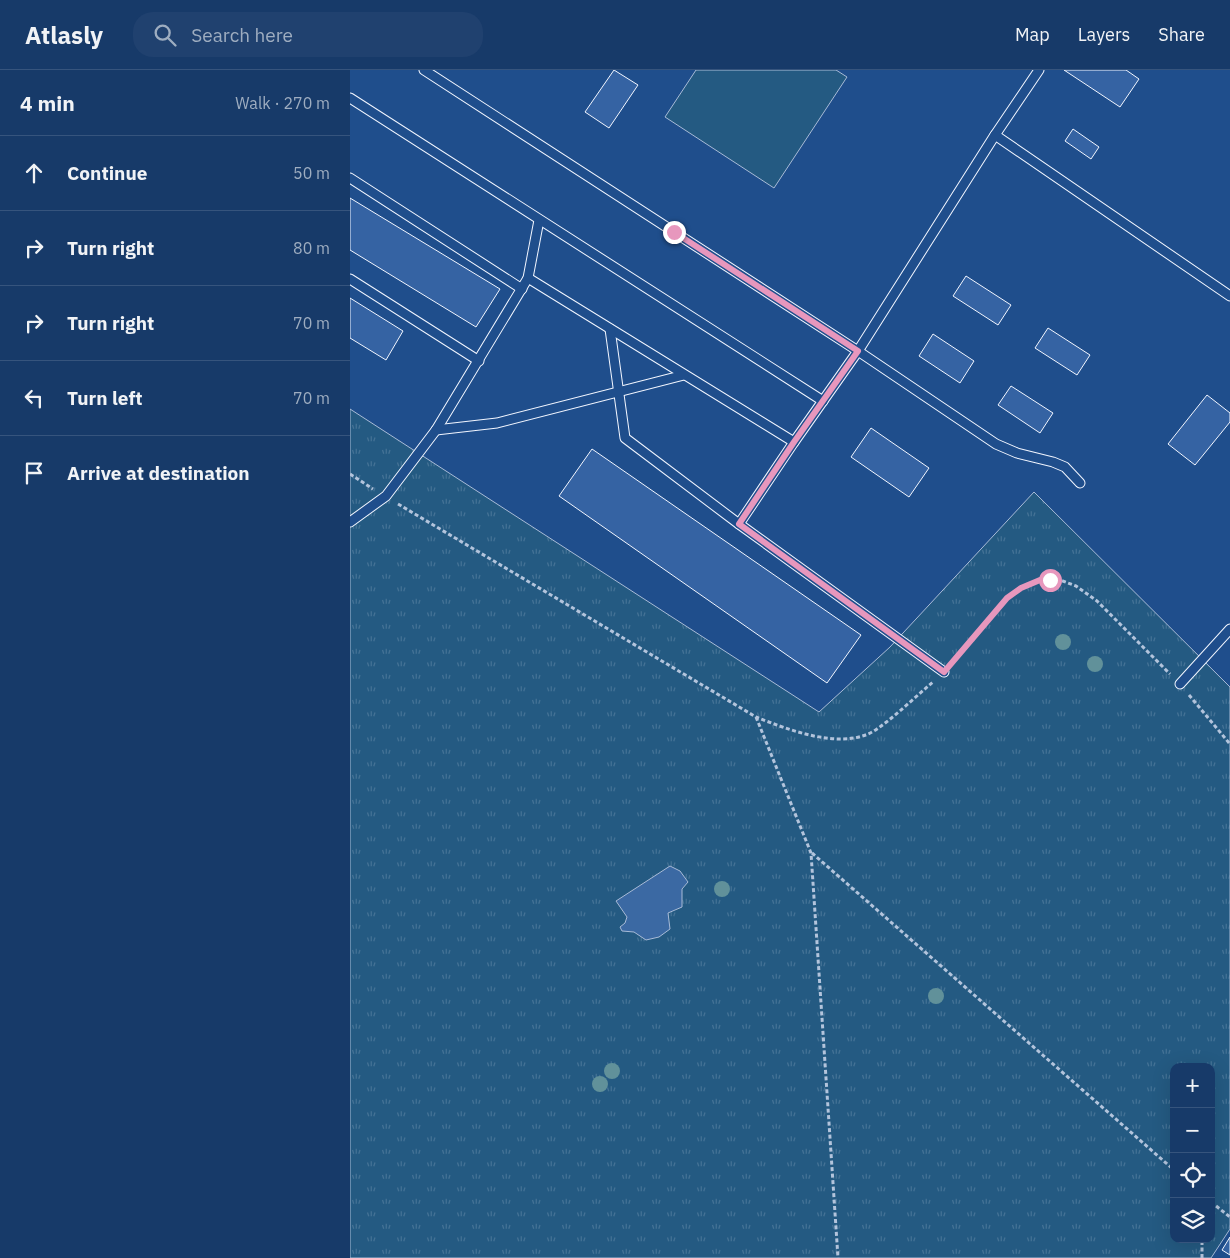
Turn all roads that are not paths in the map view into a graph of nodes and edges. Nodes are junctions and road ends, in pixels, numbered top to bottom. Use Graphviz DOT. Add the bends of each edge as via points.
graph roads {
  1 [pos="424,70"];
  2 [pos="1038,70"];
  3 [pos="350,98"];
  4 [pos="995,134"];
  5 [pos="350,178"];
  6 [pos="539,220"];
  7 [pos="528,278"];
  8 [pos="350,279"];
  9 [pos="522,289"];
  10 [pos="1230,296"];
  11 [pos="610,329"];
  12 [pos="858,351"];
  13 [pos="479,361"];
  14 [pos="684,374"];
  15 [pos="619,392"];
  16 [pos="823,401"];
  17 [pos="436,430"];
  18 [pos="794,442"];
  19 [pos="1080,483"];
  20 [pos="350,522"];
  21 [pos="739,524"];
  22 [pos="1230,629"];
  23 [pos="944,672"];
  24 [pos="1180,684"];
  1 -- 12 [label="lane"];
  2 -- 4 [label="lane"];
  3 -- 6 [label="lane"];
  4 -- 10 [label="lane"];
  4 -- 12 [label="lane"];
  5 -- 9 [label="lane"];
  6 -- 7 [label="lane"];
  6 -- 16 [label="lane"];
  7 -- 9 [label="lane"];
  7 -- 11 [label="lane"];
  8 -- 13 [label="lane"];
  9 -- 13 [label="lane"];
  11 -- 14 [label="lane"];
  11 -- 15 [label="lane"];
  12 -- 16 [label="lane"];
  12 -- 19 [label="lane" via="996,444 1016,453 1059,464"];
  13 -- 17 [label="lane"];
  14 -- 15 [label="lane"];
  14 -- 18 [label="lane"];
  15 -- 17 [label="lane" via="497,423"];
  15 -- 21 [label="lane" via="626,438"];
  16 -- 18 [label="lane"];
  17 -- 20 [label="lane" via="386,496"];
  18 -- 21 [label="lane"];
  21 -- 23 [label="lane"];
  22 -- 24 [label="lane"];
}
